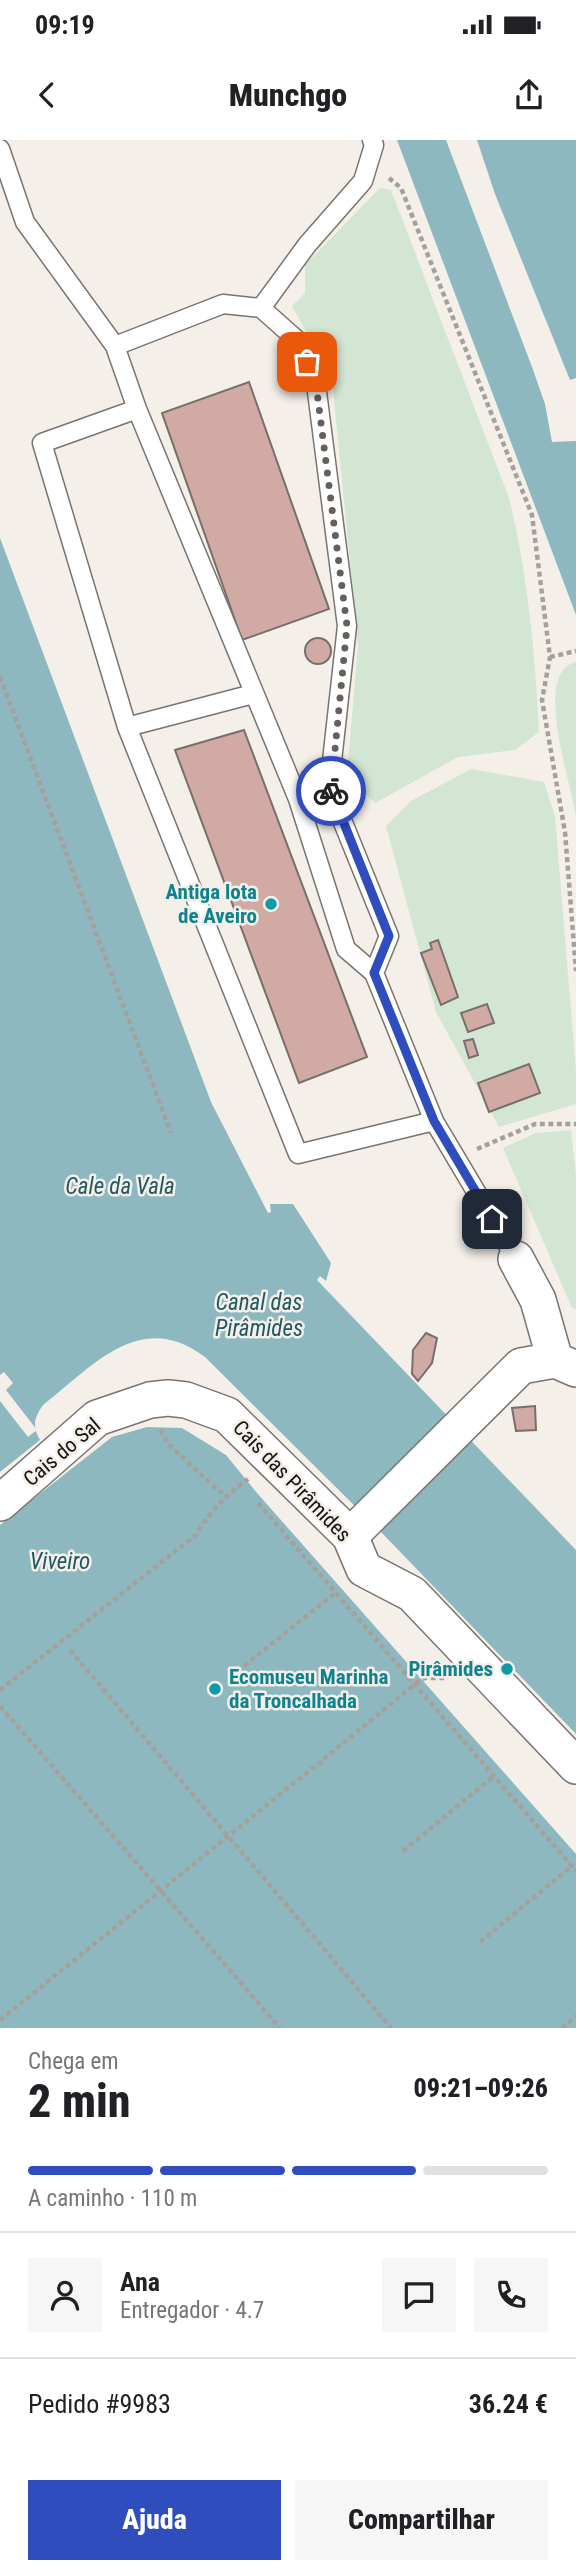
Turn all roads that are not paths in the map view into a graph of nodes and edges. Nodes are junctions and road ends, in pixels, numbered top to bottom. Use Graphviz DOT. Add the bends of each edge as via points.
graph roads {
  1 [pos="372,140"];
  2 [pos="0,149"];
  3 [pos="261,307"];
  4 [pos="115,346"];
  5 [pos="137,409"];
  6 [pos="253,694"];
  7 [pos="127,727"];
  8 [pos="330,788"];
  9 [pos="298,799"];
  10 [pos="374,973"];
  11 [pos="434,1121"];
  12 [pos="516,1259"];
  13 [pos="565,1365"];
  14 [pos="163,1413"];
  15 [pos="0,1503"];
  16 [pos="356,1529"];
  17 [pos="576,1766"];
  1 -- 3 [label="lane" via="363,181"];
  2 -- 4 [label="lane" via="25,222"];
  3 -- 4 [label="lane" via="223,304"];
  3 -- 8 [label="lane" via="298,341 316,384 347,626"];
  4 -- 5 [label="lane"];
  5 -- 6 [label="lane"];
  5 -- 7 [label="lane" via="42,443"];
  6 -- 7 [label="lane"];
  6 -- 9 [label="lane"];
  7 -- 11 [label="lane" via="298,1154"];
  8 -- 9 [label="lane"];
  8 -- 10 [label="lane" via="389,936"];
  9 -- 10 [label="lane" via="346,949"];
  10 -- 11 [label="lane"];
  11 -- 12 [label="lane"];
  12 -- 13 [label="street"];
  13 -- 16 [label="street" via="521,1366"];
  14 -- 15 [label="street, Cais do Sal" via="150,1400 97,1418"];
  14 -- 16 [label="street, Cais das Pirâmides" via="186,1400 227,1415"];
  16 -- 17 [label="street, Cais das Pirâmides" via="364,1569 412,1594"];
}
